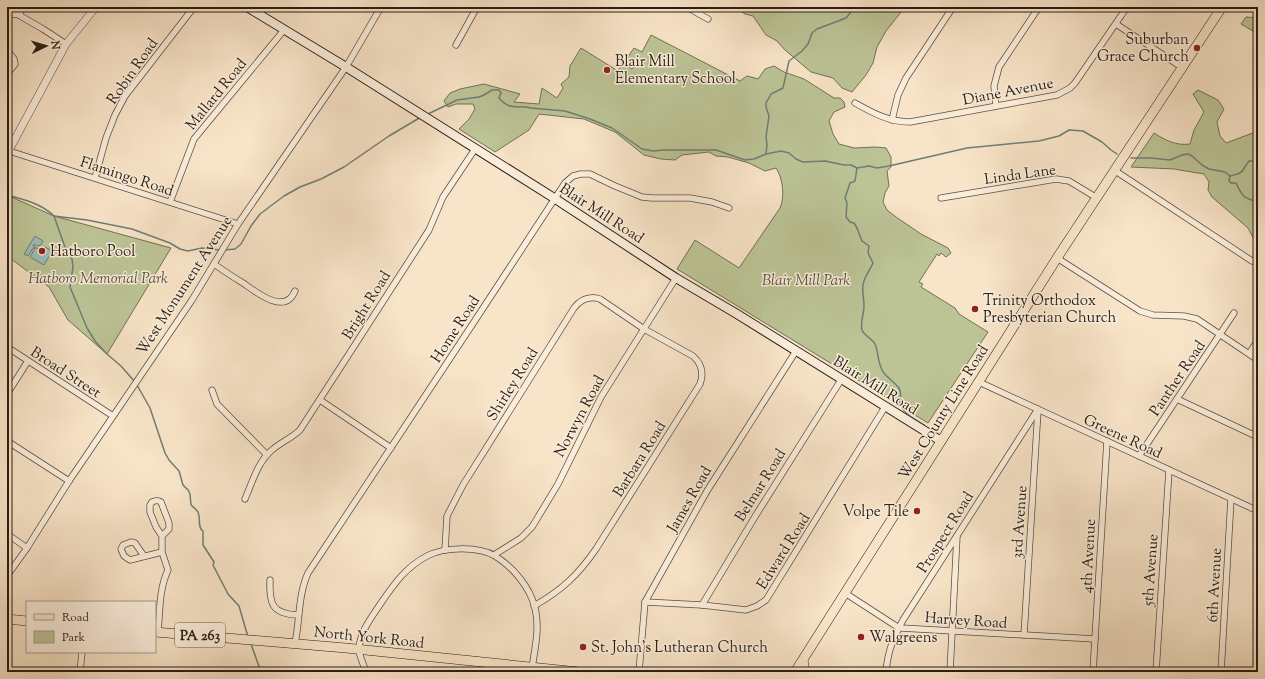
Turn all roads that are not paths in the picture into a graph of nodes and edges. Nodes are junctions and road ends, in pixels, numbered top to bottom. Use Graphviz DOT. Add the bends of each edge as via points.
graph roads {
  1 [pos="23,7"];
  2 [pos="96,7"];
  3 [pos="194,7"];
  4 [pos="247,7"];
  5 [pos="381,7"];
  6 [pos="477,7"];
  7 [pos="687,7"];
  8 [pos="953,7"];
  9 [pos="1039,7"];
  10 [pos="1127,7"];
  11 [pos="1222,7"];
  12 [pos="7,15"];
  13 [pos="19,15"];
  14 [pos="708,19"];
  15 [pos="1116,24"];
  16 [pos="284,30"];
  17 [pos="66,44"];
  18 [pos="456,46"];
  19 [pos="7,50"];
  20 [pos="346,67"];
  21 [pos="1183,68"];
  22 [pos="7,74"];
  23 [pos="855,103"];
  24 [pos="996,106"];
  25 [pos="892,120"];
  26 [pos="475,149"];
  27 [pos="8,152"];
  28 [pos="1114,170"];
  29 [pos="94,178"];
  30 [pos="554,198"];
  31 [pos="941,198"];
  32 [pos="1097,198"];
  33 [pos="170,202"];
  34 [pos="729,208"];
  35 [pos="238,224"];
  36 [pos="1058,258"];
  37 [pos="1252,261"];
  38 [pos="214,264"];
  39 [pos="676,278"];
  40 [pos="295,291"];
  41 [pos="1234,313"];
  42 [pos="644,329"];
  43 [pos="1220,334"];
  44 [pos="1258,340"];
  45 [pos="7,347"];
  46 [pos="796,351"];
  47 [pos="1249,354"];
  48 [pos="1258,360"];
  49 [pos="28,362"];
  50 [pos="841,380"];
  51 [pos="979,382"];
  52 [pos="212,390"];
  53 [pos="7,394"];
  54 [pos="1177,399"];
  55 [pos="320,400"];
  56 [pos="885,407"];
  57 [pos="1038,409"];
  58 [pos="113,416"];
  59 [pos="1258,437"];
  60 [pos="7,441"];
  61 [pos="941,441"];
  62 [pos="1106,441"];
  63 [pos="391,448"];
  64 [pos="268,455"];
  65 [pos="1139,456"];
  66 [pos="1169,470"];
  67 [pos="69,481"];
  68 [pos="245,499"];
  69 [pos="1231,499"];
  70 [pos="1258,511"];
  71 [pos="7,534"];
  72 [pos="162,536"];
  73 [pos="957,536"];
  74 [pos="27,548"];
  75 [pos="445,550"];
  76 [pos="162,552"];
  77 [pos="494,555"];
  78 [pos="144,556"];
  79 [pos="7,576"];
  80 [pos="270,580"];
  81 [pos="845,593"];
  82 [pos="645,602"];
  83 [pos="702,605"];
  84 [pos="534,606"];
  85 [pos="298,615"];
  86 [pos="7,619"];
  87 [pos="26,620"];
  88 [pos="899,627"];
  89 [pos="952,631"];
  90 [pos="157,632"];
  91 [pos="1024,635"];
  92 [pos="1095,639"];
  93 [pos="295,643"];
  94 [pos="359,650"];
  95 [pos="82,653"];
  96 [pos="803,660"];
  97 [pos="488,667"];
  98 [pos="499,668"];
  99 [pos="532,668"];
  100 [pos="81,671"];
  101 [pos="366,672"];
  102 [pos="579,672"];
  103 [pos="639,672"];
  104 [pos="795,672"];
  105 [pos="805,672"];
  106 [pos="886,672"];
  107 [pos="950,672"];
  108 [pos="1093,672"];
  109 [pos="1156,672"];
  110 [pos="1221,672"];
  1 -- 13 [label="street"];
  2 -- 17 [label="street"];
  3 -- 29 [label="street, Robin Road" via="125,96 106,138"];
  4 -- 16 [label="main road, Blair Mill Road"];
  5 -- 20 [label="street, West Monument Avenue"];
  6 -- 18 [label="street"];
  7 -- 14 [label="street"];
  8 -- 25 [label="street" via="906,78 898,95"];
  9 -- 24 [label="street" via="999,67 994,86"];
  10 -- 15 [label="street, Diane Avenue"];
  11 -- 21 [label="main road, West County Line Road"];
  12 -- 13 [label="street"];
  13 -- 17 [label="street"];
  15 -- 21 [label="street"];
  15 -- 24 [label="street, Diane Avenue" via="1080,78 1070,88 1057,95"];
  16 -- 20 [label="main road, Blair Mill Road"];
  16 -- 33 [label="street, Mallard Road" via="194,139"];
  17 -- 27 [label="street"];
  19 -- 22 [label="street" via="15,64"];
  20 -- 26 [label="main road, Blair Mill Road"];
  20 -- 35 [label="street, West Monument Avenue"];
  21 -- 28 [label="main road, West County Line Road"];
  23 -- 25 [label="street, Diane Avenue" via="880,117"];
  24 -- 25 [label="street, Diane Avenue" via="910,122"];
  26 -- 30 [label="main road, Blair Mill Road"];
  26 -- 55 [label="street, Bright Road" via="443,197 429,230"];
  27 -- 29 [label="street, Flamingo Road"];
  28 -- 32 [label="main road, West County Line Road"];
  28 -- 37 [label="street"];
  29 -- 33 [label="street, Flamingo Road"];
  30 -- 34 [label="street, Home Road" via="573,176 590,174 642,197 690,198"];
  30 -- 39 [label="main road, Blair Mill Road"];
  30 -- 63 [label="street, Home Road"];
  31 -- 32 [label="street, Linda Lane" via="1056,179 1069,181"];
  32 -- 36 [label="main road, West County Line Road"];
  33 -- 35 [label="street, Flamingo Road"];
  35 -- 38 [label="street, West Monument Avenue"];
  36 -- 43 [label="street" via="1140,311 1190,317 1203,322"];
  36 -- 51 [label="main road, West County Line Road"];
  38 -- 40 [label="street" via="271,300 286,301"];
  38 -- 58 [label="street, West Monument Avenue" via="162,346"];
  39 -- 42 [label="street, Norwyn Road"];
  39 -- 46 [label="main road, Blair Mill Road"];
  41 -- 43 [label="street, Panther Road"];
  42 -- 75 [label="street, Shirley Road" via="600,299 587,298 577,305 462,484 447,516"];
  42 -- 77 [label="street, Norwyn Road" via="601,397 558,484 532,527 521,538"];
  42 -- 84 [label="street, Barbara Road" via="696,359 702,371 700,384 586,563 564,586"];
  43 -- 47 [label="street"];
  43 -- 54 [label="street, Panther Road"];
  44 -- 47 [label="street"];
  45 -- 49 [label="street, Broad Street"];
  46 -- 50 [label="main road, Blair Mill Road"];
  46 -- 82 [label="street, James Road" via="706,491"];
  47 -- 48 [label="street"];
  49 -- 53 [label="street"];
  49 -- 58 [label="street, Broad Street"];
  50 -- 56 [label="main road, Blair Mill Road"];
  50 -- 83 [label="street, Belmar Road"];
  51 -- 57 [label="street, Greene Road"];
  51 -- 61 [label="main road, West County Line Road"];
  52 -- 64 [label="street" via="217,404"];
  54 -- 59 [label="street"];
  54 -- 65 [label="street, Panther Road"];
  55 -- 63 [label="street"];
  55 -- 64 [label="street, Bright Road" via="300,430"];
  56 -- 61 [label="main road, Blair Mill Road"];
  56 -- 83 [label="street, Edward Road" via="766,600 746,610"];
  57 -- 62 [label="street, Greene Road"];
  57 -- 73 [label="street, Prospect Road"];
  57 -- 91 [label="street, 3rd Avenue"];
  58 -- 67 [label="street, West Monument Avenue"];
  60 -- 67 [label="street"];
  61 -- 81 [label="main road, West County Line Road"];
  62 -- 65 [label="street, Greene Road"];
  62 -- 92 [label="street, 4th Avenue"];
  63 -- 85 [label="street, Home Road" via="308,573"];
  64 -- 68 [label="street"];
  65 -- 66 [label="street, Greene Road"];
  66 -- 69 [label="street, Greene Road"];
  66 -- 109 [label="street, 5th Avenue"];
  67 -- 74 [label="street, West Monument Avenue"];
  69 -- 70 [label="street, Greene Road"];
  69 -- 110 [label="street, 6th Avenue"];
  71 -- 74 [label="street"];
  72 -- 72 [label="street" via="150,512 150,505 158,500 162,502 169,523 169,529"];
  72 -- 76 [label="street"];
  73 -- 88 [label="street, Prospect Road"];
  73 -- 89 [label="street"];
  74 -- 79 [label="street, West Monument Avenue"];
  75 -- 77 [label="street" via="463,549"];
  75 -- 94 [label="street" via="428,555 403,573 364,630"];
  76 -- 78 [label="street"];
  76 -- 90 [label="street" via="168,570 162,589"];
  77 -- 84 [label="street" via="519,578"];
  80 -- 85 [label="street" via="271,597 276,609 283,614"];
  81 -- 88 [label="street, Harvey Road"];
  81 -- 96 [label="main road, West County Line Road"];
  82 -- 83 [label="street, Edward Road"];
  82 -- 103 [label="street, James Road"];
  84 -- 99 [label="street" via="537,632"];
  85 -- 93 [label="street, Home Road"];
  86 -- 87 [label="main road"];
  88 -- 89 [label="street, Harvey Road"];
  88 -- 106 [label="street, Prospect Road" via="890,647"];
  89 -- 91 [label="street, Harvey Road"];
  89 -- 107 [label="street"];
  90 -- 93 [label="main road, North York Road / PA 263"];
  91 -- 92 [label="street, Harvey Road"];
  92 -- 108 [label="street, 4th Avenue"];
  93 -- 94 [label="main road, North York Road / PA 263"];
  94 -- 97 [label="main road, North York Road / PA 263"];
  94 -- 101 [label="street"];
  95 -- 100 [label="street"];
  96 -- 104 [label="main road, West County Line Road"];
  96 -- 105 [label="main road"];
  97 -- 98 [label="main road, North York Road / PA 263"];
  98 -- 99 [label="main road, North York Road / PA 263"];
  99 -- 102 [label="main road, North York Road / PA 263"];
}
